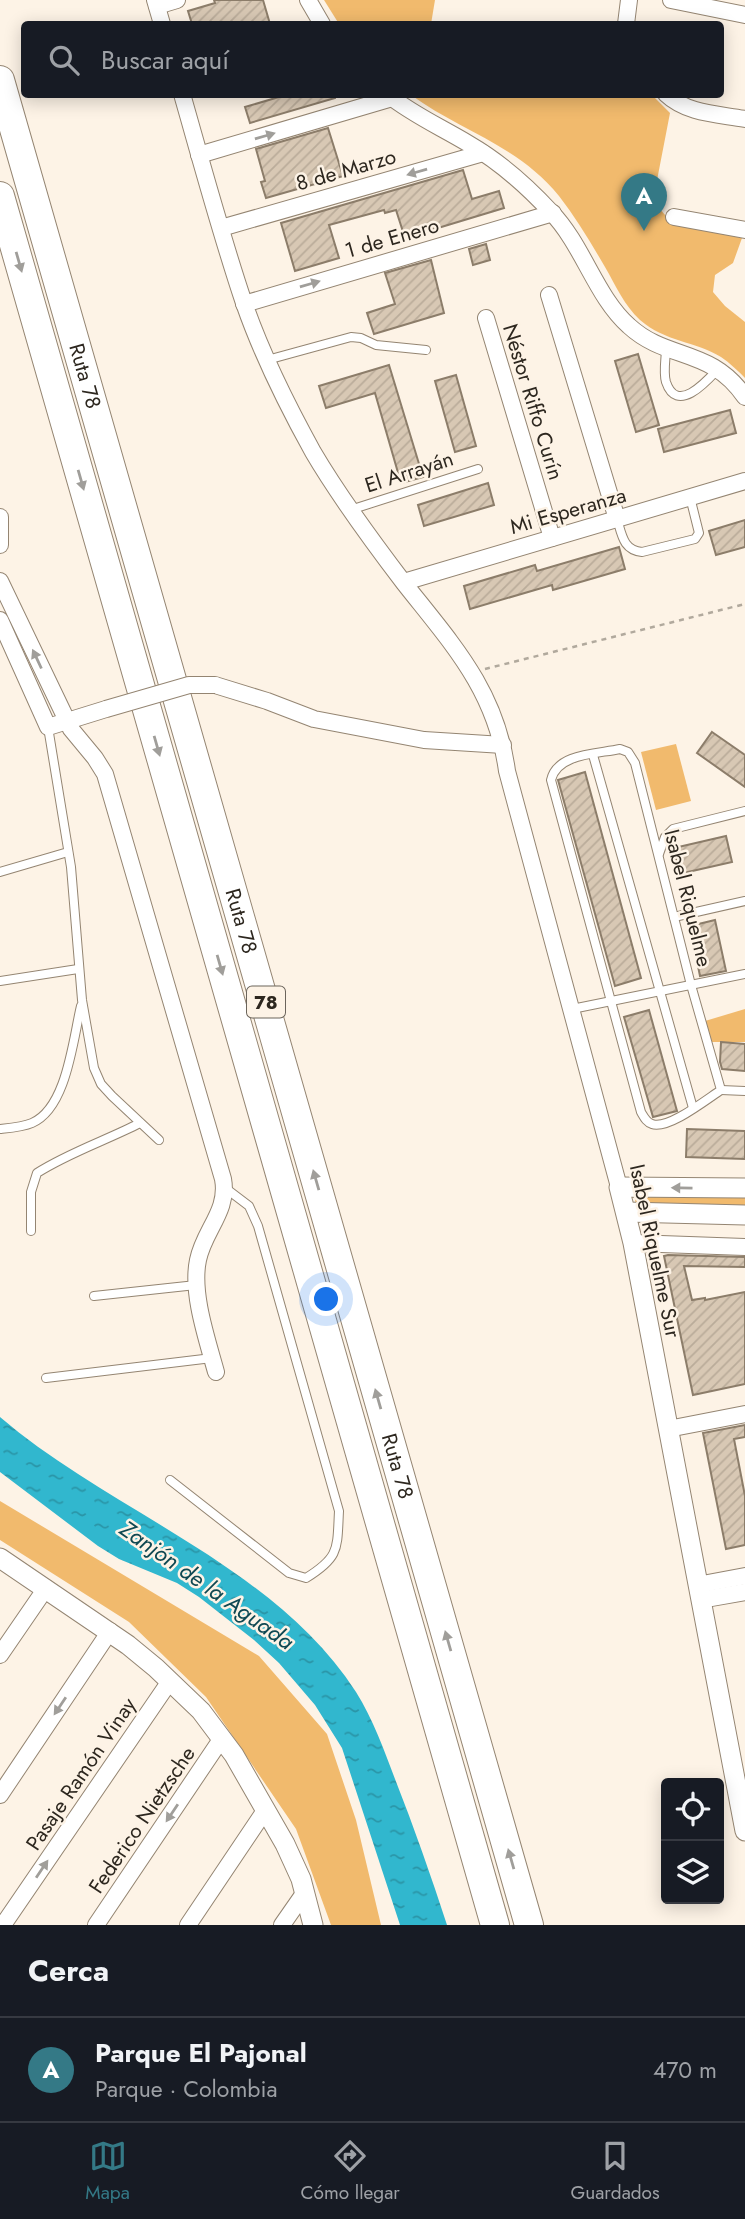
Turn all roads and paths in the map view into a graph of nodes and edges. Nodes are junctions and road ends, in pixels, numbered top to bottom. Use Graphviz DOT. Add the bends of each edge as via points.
graph roads {
  1 [pos="177,0"];
  2 [pos="308,0"];
  3 [pos="629,0"];
  4 [pos="671,0"];
  5 [pos="156,3"];
  6 [pos="745,15"];
  7 [pos="161,21"];
  8 [pos="320,21"];
  9 [pos="626,21"];
  10 [pos="0,80"];
  11 [pos="183,98"];
  12 [pos="386,98"];
  13 [pos="391,98"];
  14 [pos="670,98"];
  15 [pos="745,119"];
  16 [pos="483,153"];
  17 [pos="200,155"];
  18 [pos="0,196"];
  19 [pos="553,213"];
  20 [pos="674,217"];
  21 [pos="221,228"];
  22 [pos="745,230"];
  23 [pos="549,295"];
  24 [pos="244,304"];
  25 [pos="486,318"];
  26 [pos="666,348"];
  27 [pos="426,350"];
  28 [pos="267,359"];
  29 [pos="718,369"];
  30 [pos="745,397"];
  31 [pos="478,469"];
  32 [pos="745,481"];
  33 [pos="690,497"];
  34 [pos="350,510"];
  35 [pos="0,517"];
  36 [pos="617,519"];
  37 [pos="552,538"];
  38 [pos="0,545"];
  39 [pos="0,581"];
  40 [pos="404,582"];
  41 [pos="745,604"];
  42 [pos="0,620"];
  43 [pos="472,672"];
  44 [pos="67,721"];
  45 [pos="48,727"];
  46 [pos="503,746"];
  47 [pos="593,755"];
  48 [pos="745,811"];
  49 [pos="68,852"];
  50 [pos="659,854"];
  51 [pos="0,872"];
  52 [pos="745,901"];
  53 [pos="674,917"];
  54 [pos="78,968"];
  55 [pos="745,974"];
  56 [pos="0,981"];
  57 [pos="691,985"];
  58 [pos="659,991"];
  59 [pos="82,1000"];
  60 [pos="609,1001"];
  61 [pos="572,1009"];
  62 [pos="721,1090"];
  63 [pos="745,1091"];
  64 [pos="693,1108"];
  65 [pos="140,1123"];
  66 [pos="0,1129"];
  67 [pos="159,1140"];
  68 [pos="224,1187"];
  69 [pos="619,1187"];
  70 [pos="745,1188"];
  71 [pos="626,1212"];
  72 [pos="745,1215"];
  73 [pos="31,1231"];
  74 [pos="632,1243"];
  75 [pos="745,1247"];
  76 [pos="196,1285"];
  77 [pos="94,1297"];
  78 [pos="214,1365"];
  79 [pos="46,1378"];
  80 [pos="745,1414"];
  81 [pos="668,1429"];
  82 [pos="170,1480"];
  83 [pos="0,1558"];
  84 [pos="745,1576"];
  85 [pos="46,1588"];
  86 [pos="699,1592"];
  87 [pos="745,1592"];
  88 [pos="110,1631"];
  89 [pos="0,1655"];
  90 [pos="170,1681"];
  91 [pos="222,1738"];
  92 [pos="738,1755"];
  93 [pos="0,1795"];
  94 [pos="266,1809"];
  95 [pos="745,1831"];
  96 [pos="305,1892"];
  97 [pos="3,1925"];
  98 [pos="96,1925"];
  99 [pos="188,1925"];
  100 [pos="282,1925"];
  101 [pos="313,1925"];
  102 [pos="495,1925"];
  103 [pos="529,1925"];
  1 -- 5 [label="street"];
  2 -- 8 [label="street"];
  3 -- 9 [label="street"];
  4 -- 6 [label="street"];
  5 -- 7 [label="street"];
  103 -- 10 [label="highway, Ruta 78 / 78, one-way"];
  11 -- 17 [label="street, Isabel Riquelme Sur"];
  17 -- 12 [label="street, one-way"];
  13 -- 16 [label="street"];
  14 -- 15 [label="street" via="688,108"];
  16 -- 19 [label="street"];
  16 -- 21 [label="street, 8 de Marzo, one-way"];
  17 -- 21 [label="street, Isabel Riquelme Sur"];
  18 -- 102 [label="highway, Ruta 78 / 78, one-way"];
  24 -- 19 [label="street, 1 de Enero, one-way"];
  19 -- 26 [label="street" via="621,318 638,334"];
  20 -- 22 [label="street"];
  21 -- 24 [label="street, Isabel Riquelme Sur"];
  23 -- 36 [label="street"];
  24 -- 28 [label="street, Isabel Riquelme Sur"];
  25 -- 37 [label="street, Néstor Riffo Curín"];
  26 -- 29 [label="street"];
  26 -- 29 [label="lane" via="665,374 674,393 684,396 700,389"];
  27 -- 28 [label="lane" via="376,345 351,337"];
  28 -- 34 [label="street, Isabel Riquelme Sur" via="295,419"];
  29 -- 30 [label="street"];
  31 -- 34 [label="lane, El Arrayán"];
  32 -- 33 [label="street, Mi Esperanza"];
  33 -- 36 [label="street, Mi Esperanza"];
  33 -- 36 [label="lane" via="699,533 695,538 634,551 623,541"];
  34 -- 40 [label="street, Isabel Riquelme Sur"];
  35 -- 38 [label="street"];
  36 -- 37 [label="street, Mi Esperanza"];
  37 -- 40 [label="street, Mi Esperanza"];
  44 -- 39 [label="street, one-way"];
  40 -- 43 [label="street, Isabel Riquelme Sur"];
  41 -- 43 [label="path"];
  42 -- 45 [label="street"];
  43 -- 46 [label="street, Isabel Riquelme Sur"];
  44 -- 45 [label="street"];
  44 -- 46 [label="street, bridge" via="189,685 215,685 314,719 424,740"];
  44 -- 68 [label="street" via="100,764 109,785"];
  45 -- 49 [label="lane"];
  46 -- 61 [label="street, Isabel Riquelme Sur"];
  47 -- 50 [label="lane, Isabel Riquelme" via="620,749 628,752"];
  47 -- 58 [label="lane"];
  47 -- 60 [label="lane" via="564,760 551,779"];
  48 -- 50 [label="lane" via="673,829"];
  49 -- 51 [label="lane"];
  49 -- 54 [label="lane"];
  50 -- 53 [label="lane, Isabel Riquelme"];
  52 -- 53 [label="lane"];
  53 -- 57 [label="lane, Isabel Riquelme"];
  54 -- 56 [label="lane"];
  54 -- 59 [label="lane"];
  55 -- 57 [label="lane"];
  57 -- 58 [label="lane"];
  57 -- 62 [label="lane, Isabel Riquelme"];
  58 -- 60 [label="lane"];
  58 -- 64 [label="lane"];
  59 -- 65 [label="lane" via="98,1076"];
  59 -- 66 [label="lane" via="62,1086 51,1108 34,1123"];
  60 -- 61 [label="lane"];
  60 -- 64 [label="lane" via="647,1121 660,1125"];
  61 -- 69 [label="street, Isabel Riquelme Sur"];
  62 -- 63 [label="lane"];
  62 -- 64 [label="lane"];
  65 -- 67 [label="lane"];
  65 -- 73 [label="lane" via="37,1173 31,1192"];
  68 -- 76 [label="street" via="221,1210 200,1250"];
  68 -- 82 [label="lane" via="249,1206 258,1226 339,1511 337,1550 326,1566 306,1578 289,1573"];
  70 -- 69 [label="street, one-way"];
  69 -- 71 [label="street, Isabel Riquelme Sur"];
  71 -- 72 [label="street"];
  71 -- 74 [label="street, Isabel Riquelme Sur"];
  74 -- 75 [label="street"];
  74 -- 81 [label="street, Isabel Riquelme Sur"];
  76 -- 77 [label="lane"];
  76 -- 78 [label="street"];
  78 -- 79 [label="lane"];
  80 -- 81 [label="street"];
  81 -- 86 [label="street, Isabel Riquelme Sur"];
  83 -- 85 [label="street"];
  84 -- 86 [label="street"];
  85 -- 88 [label="street"];
  85 -- 89 [label="street"];
  86 -- 87 [label="street"];
  86 -- 92 [label="street, Isabel Riquelme Sur"];
  88 -- 90 [label="street"];
  88 -- 93 [label="street, one-way"];
  90 -- 91 [label="street"];
  97 -- 90 [label="street, Pasaje Ramón Vinay, one-way"];
  91 -- 94 [label="street"];
  91 -- 98 [label="street, Federico Nietzsche, one-way"];
  92 -- 95 [label="street, Isabel Riquelme Sur"];
  94 -- 96 [label="street" via="296,1864"];
  94 -- 99 [label="street"];
  96 -- 100 [label="street"];
  96 -- 101 [label="street"];
}
